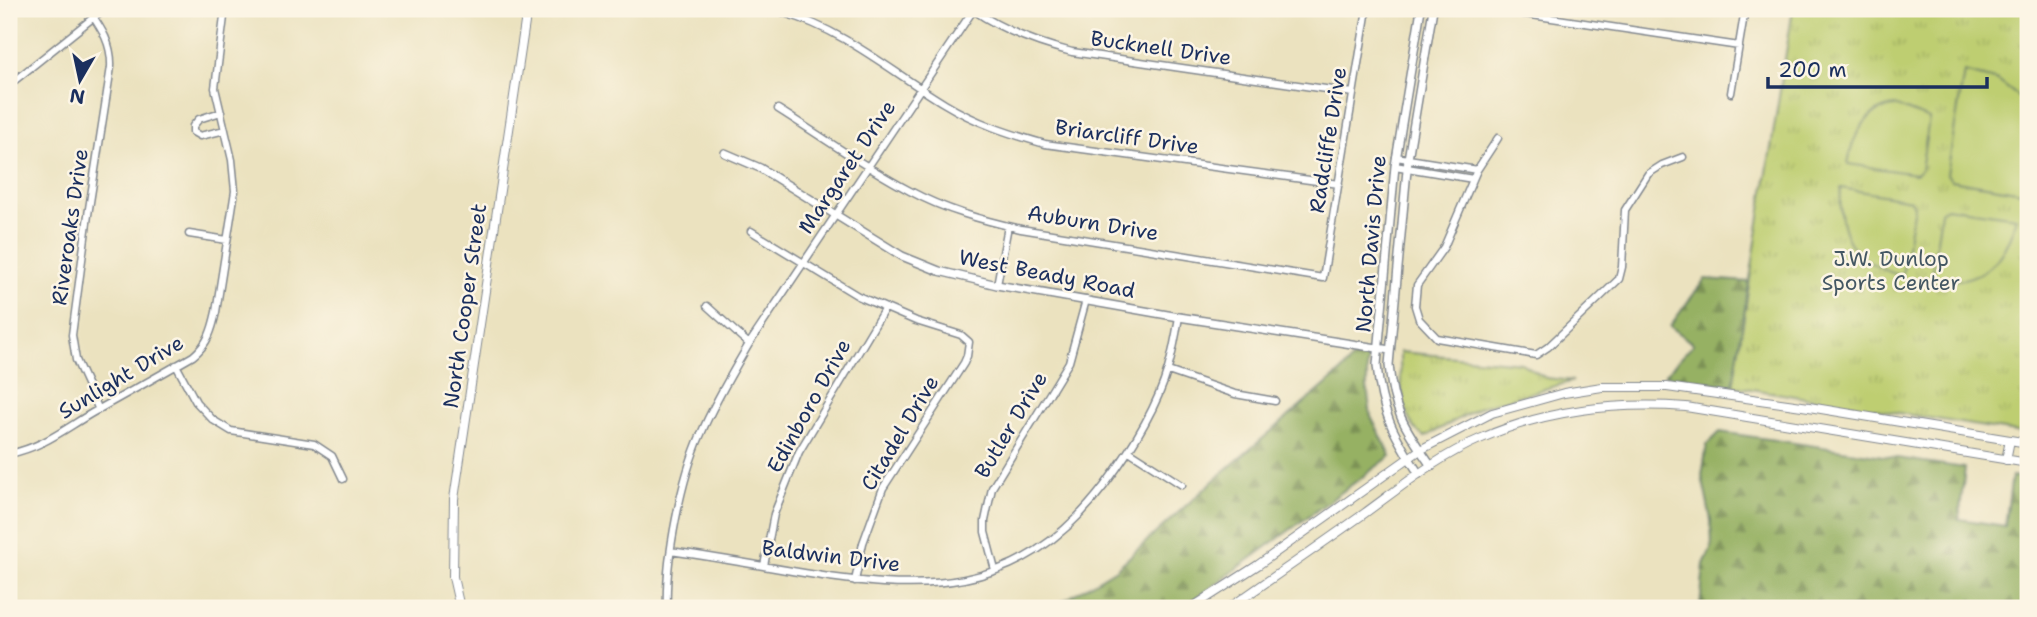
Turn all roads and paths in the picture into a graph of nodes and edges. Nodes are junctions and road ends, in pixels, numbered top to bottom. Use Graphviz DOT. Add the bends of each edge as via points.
graph roads {
  1 [pos="88,9"];
  2 [pos="104,9"];
  3 [pos="225,9"];
  4 [pos="527,9"];
  5 [pos="973,9"];
  6 [pos="1367,9"];
  7 [pos="1421,9"];
  8 [pos="1433,9"];
  9 [pos="1491,9"];
  10 [pos="1745,9"];
  11 [pos="784,13"];
  12 [pos="94,17"];
  13 [pos="1739,46"];
  14 [pos="9,85"];
  15 [pos="921,88"];
  16 [pos="1353,93"];
  17 [pos="1731,93"];
  18 [pos="778,109"];
  19 [pos="221,112"];
  20 [pos="225,130"];
  21 [pos="1498,138"];
  22 [pos="725,153"];
  23 [pos="1683,157"];
  24 [pos="1395,162"];
  25 [pos="1408,164"];
  26 [pos="869,166"];
  27 [pos="1477,170"];
  28 [pos="1473,178"];
  29 [pos="1339,184"];
  30 [pos="836,215"];
  31 [pos="1008,226"];
  32 [pos="751,231"];
  33 [pos="189,234"];
  34 [pos="227,240"];
  35 [pos="803,263"];
  36 [pos="1322,278"];
  37 [pos="997,285"];
  38 [pos="1086,300"];
  39 [pos="707,306"];
  40 [pos="885,308"];
  41 [pos="1179,317"];
  42 [pos="749,344"];
  43 [pos="1379,348"];
  44 [pos="1390,350"];
  45 [pos="176,366"];
  46 [pos="1168,371"];
  47 [pos="1757,399"];
  48 [pos="1275,401"];
  49 [pos="99,410"];
  50 [pos="1754,418"];
  51 [pos="2010,440"];
  52 [pos="2028,443"];
  53 [pos="1420,450"];
  54 [pos="1129,452"];
  55 [pos="9,454"];
  56 [pos="1409,458"];
  57 [pos="2006,460"];
  58 [pos="2028,463"];
  59 [pos="1431,466"];
  60 [pos="1419,474"];
  61 [pos="343,479"];
  62 [pos="1182,485"];
  63 [pos="671,551"];
  64 [pos="764,566"];
  65 [pos="995,570"];
  66 [pos="855,581"];
  67 [pos="460,608"];
  68 [pos="667,608"];
  69 [pos="1191,608"];
  70 [pos="1229,608"];
  1 -- 12 [label="street, Riveroaks Drive"];
  2 -- 12 [label="street"];
  3 -- 19 [label="street, Sunlight Drive" via="215,81"];
  4 -- 67 [label="main road, North Cooper Street" via="454,499 453,577"];
  5 -- 15 [label="street, Margaret Drive"];
  5 -- 16 [label="street, Bucknell Drive" via="1028,39 1072,52"];
  6 -- 16 [label="street, Radcliffe Drive"];
  7 -- 24 [label="street, North Davis Drive"];
  8 -- 25 [label="street, North Davis Drive"];
  9 -- 13 [label="street"];
  10 -- 13 [label="street"];
  11 -- 15 [label="street, Briarcliff Drive" via="823,27"];
  12 -- 14 [label="street"];
  12 -- 49 [label="street, Riveroaks Drive" via="109,44 111,67 72,335 76,360"];
  13 -- 17 [label="street"];
  15 -- 26 [label="street, Margaret Drive"];
  15 -- 29 [label="street, Briarcliff Drive" via="975,120 1045,144"];
  16 -- 29 [label="street, Radcliffe Drive"];
  18 -- 26 [label="street, Auburn Drive"];
  19 -- 20 [label="street, Sunlight Drive"];
  19 -- 20 [label="street" via="199,119 193,132 200,136"];
  20 -- 34 [label="street, Sunlight Drive" via="235,191"];
  21 -- 27 [label="street"];
  22 -- 30 [label="street, West Beady Road" via="760,168"];
  23 -- 28 [label="street" via="1648,174 1625,210 1619,279 1536,355 1437,338 1419,320 1415,306 1418,285 1444,247"];
  24 -- 25 [label="street"];
  24 -- 43 [label="street, North Davis Drive"];
  25 -- 27 [label="street"];
  25 -- 28 [label="street"];
  25 -- 44 [label="street, North Davis Drive"];
  26 -- 30 [label="street, Margaret Drive"];
  26 -- 31 [label="street, Auburn Drive" via="950,209"];
  27 -- 28 [label="street"];
  29 -- 36 [label="street, Radcliffe Drive"];
  30 -- 35 [label="street, Margaret Drive"];
  30 -- 37 [label="street, West Beady Road" via="902,256 939,271"];
  31 -- 36 [label="street, Auburn Drive"];
  31 -- 37 [label="street"];
  32 -- 35 [label="street"];
  33 -- 34 [label="street"];
  34 -- 45 [label="street, Sunlight Drive" via="212,330 204,347"];
  35 -- 40 [label="street"];
  35 -- 42 [label="street, Margaret Drive"];
  37 -- 38 [label="street, West Beady Road"];
  38 -- 41 [label="street, West Beady Road"];
  38 -- 65 [label="street, Butler Drive" via="1069,362 992,488 985,532"];
  39 -- 42 [label="street"];
  40 -- 64 [label="street, Edinboro Drive" via="799,452 774,514"];
  40 -- 66 [label="street, Citadel Drive" via="961,335 969,346 964,363 883,488"];
  41 -- 43 [label="street, West Beady Road"];
  41 -- 46 [label="street, Baldwin Drive"];
  42 -- 63 [label="street, Margaret Drive" via="700,435"];
  43 -- 44 [label="street, West Beady Road"];
  43 -- 56 [label="street, North Davis Drive" via="1380,394 1387,419"];
  44 -- 53 [label="street, North Davis Drive" via="1398,414"];
  45 -- 49 [label="street, Sunlight Drive"];
  45 -- 61 [label="street" via="196,402 213,419 232,431 314,444 332,456"];
  46 -- 48 [label="street" via="1236,394"];
  46 -- 54 [label="street, Baldwin Drive"];
  47 -- 50 [label="main road"];
  47 -- 51 [label="main road"];
  47 -- 53 [label="main road" via="1637,385 1576,391 1492,413"];
  49 -- 55 [label="street, Sunlight Drive" via="52,440"];
  50 -- 57 [label="main road"];
  50 -- 59 [label="main road" via="1659,405 1594,408 1540,418 1481,438"];
  51 -- 52 [label="main road"];
  51 -- 57 [label="main road"];
  53 -- 56 [label="main road"];
  53 -- 59 [label="street, North Davis Drive"];
  54 -- 62 [label="street"];
  54 -- 65 [label="street, Baldwin Drive" via="1080,517 1036,551"];
  56 -- 60 [label="street, North Davis Drive"];
  56 -- 69 [label="main road"];
  57 -- 58 [label="main road"];
  59 -- 60 [label="main road"];
  60 -- 70 [label="main road"];
  63 -- 64 [label="street, Baldwin Drive"];
  63 -- 68 [label="street, Margaret Drive"];
  64 -- 66 [label="street, Baldwin Drive"];
  65 -- 66 [label="street, Baldwin Drive" via="933,584"];
}
